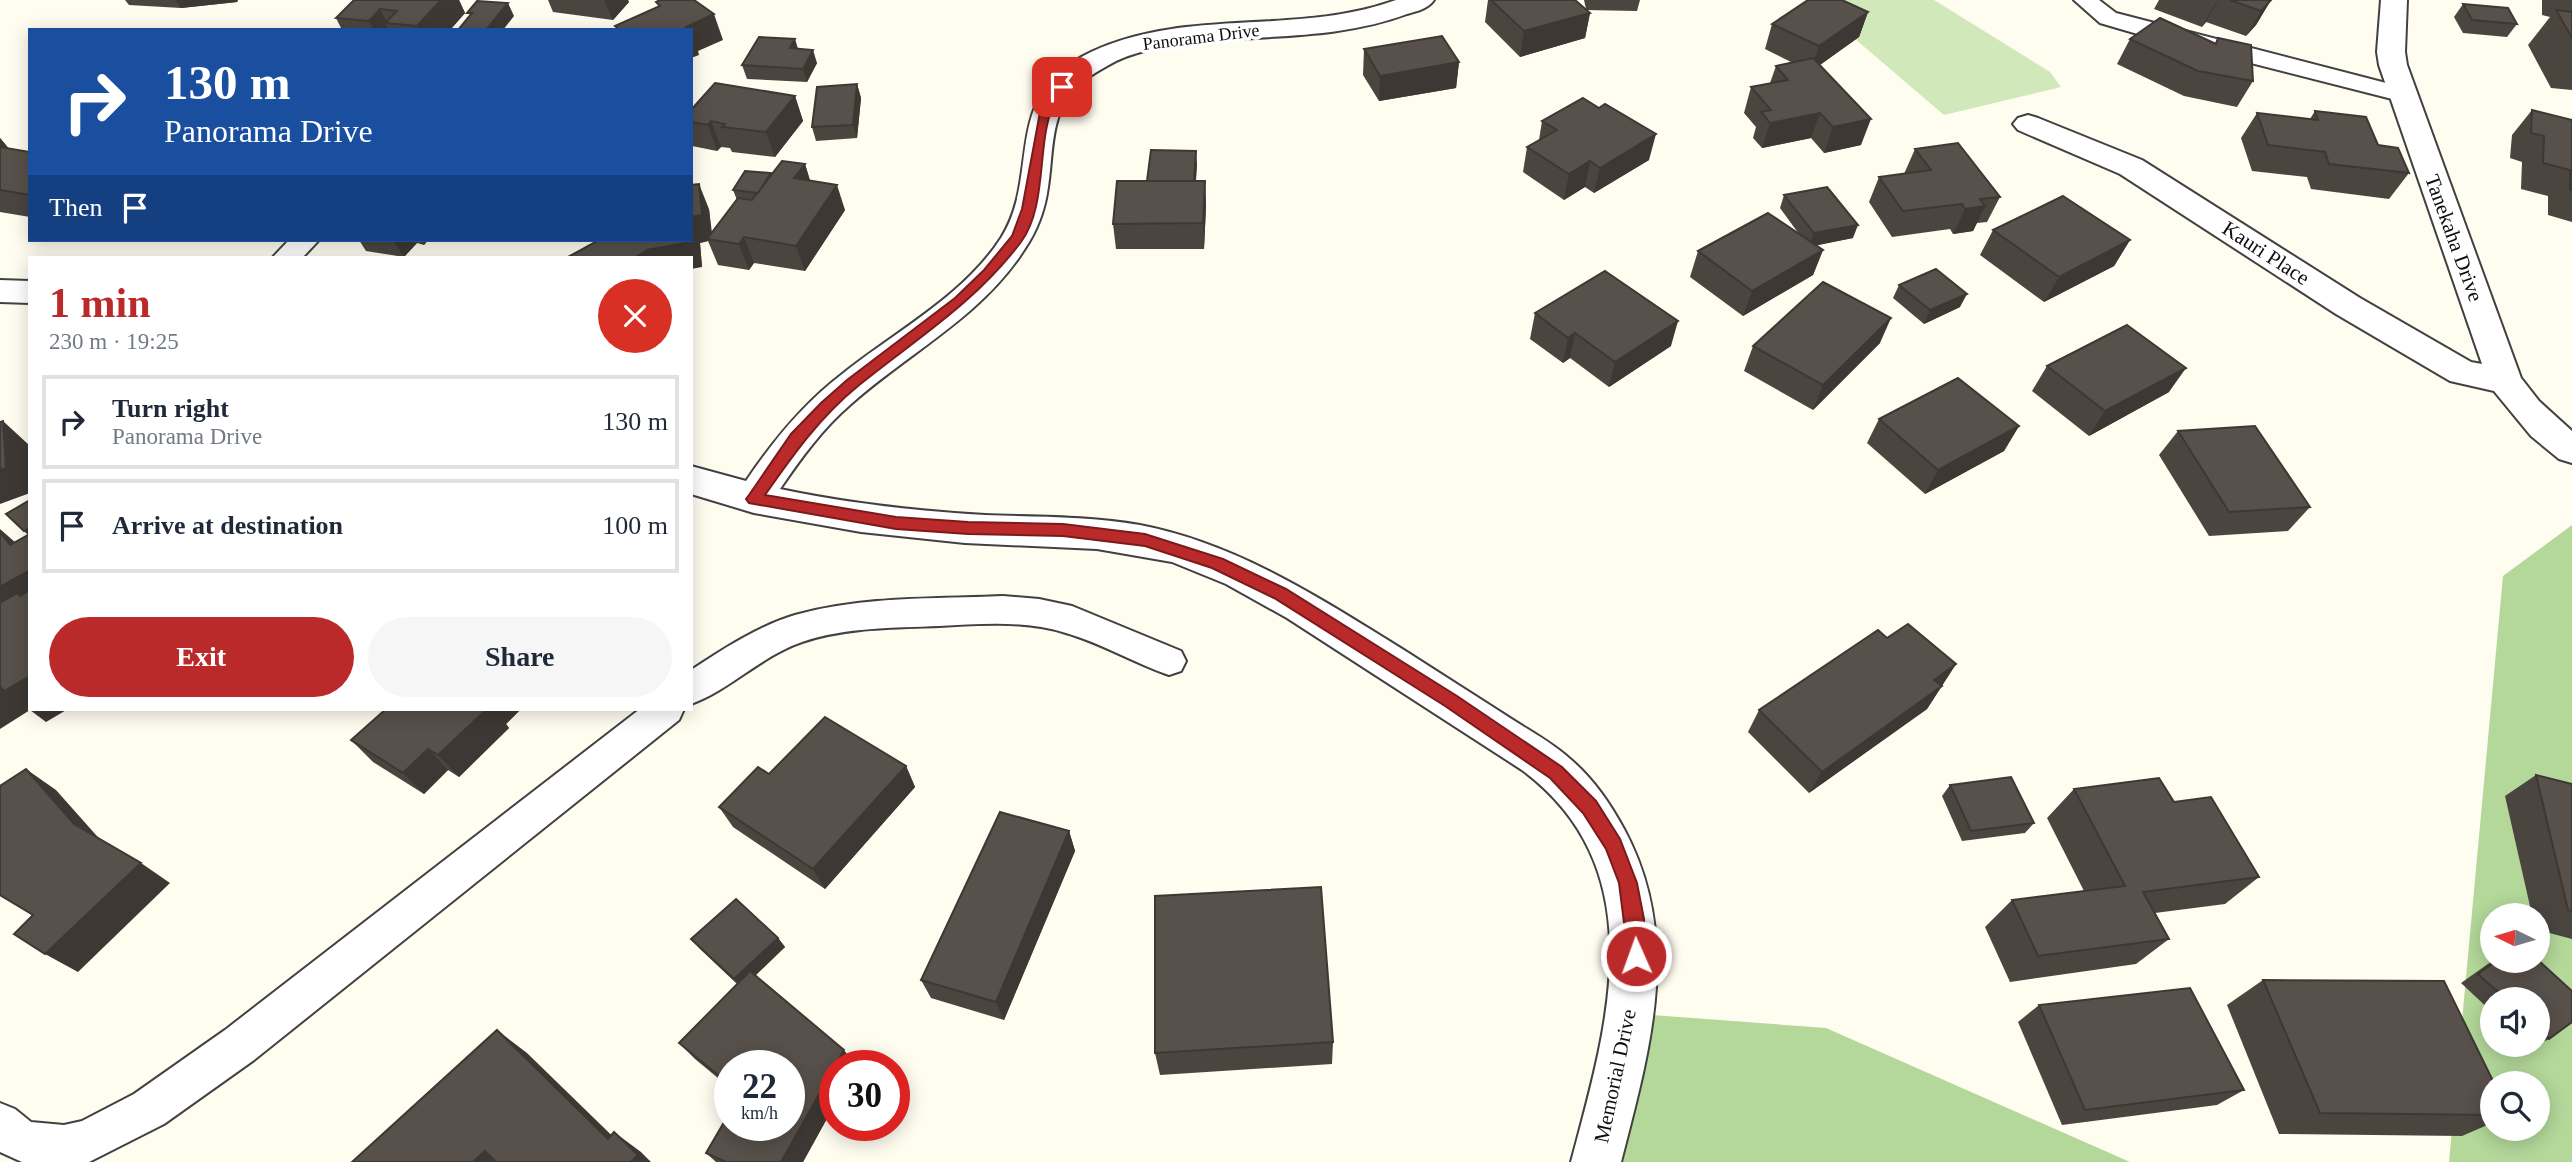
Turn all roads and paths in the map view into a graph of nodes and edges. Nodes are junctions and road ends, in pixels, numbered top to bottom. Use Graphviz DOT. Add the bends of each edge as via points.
graph roads {
  1 [pos="1421,0"];
  2 [pos="2085,0"];
  3 [pos="2393,0"];
  4 [pos="2404,95"];
  5 [pos="2028,124"];
  6 [pos="302,242"];
  7 [pos="288,256"];
  8 [pos="0,291"];
  9 [pos="28,292"];
  10 [pos="2505,382"];
  11 [pos="2572,450"];
  12 [pos="693,481"];
  13 [pos="754,499"];
  14 [pos="1169,661"];
  15 [pos="693,688"];
  16 [pos="663,711"];
  17 [pos="0,1124"];
  18 [pos="1596,1162"];
  1 -- 13 [label="street, Panorama Drive" via="1349,20 1144,42 1096,60 1074,75 1046,107 1029,209 1018,237 960,301 826,406"];
  2 -- 4 [label="lane" via="2108,18"];
  3 -- 4 [label="street, Tanekaha Drive" via="2391,52"];
  4 -- 10 [label="street, Tanekaha Drive"];
  5 -- 10 [label="street, Kauri Place" via="2132,167 2348,306 2462,372"];
  6 -- 7 [label="lane"];
  8 -- 9 [label="street"];
  10 -- 11 [label="street, Tanekaha Drive" via="2536,422"];
  12 -- 13 [label="street, Memorial Drive"];
  13 -- 18 [label="street, Memorial Drive" via="896,523 1108,534 1145,540 1217,564 1280,593 1556,772 1590,807 1614,845 1628,883 1634,919 1636,956 1629,1016"];
  14 -- 15 [label="lane" via="1072,620 1039,613 864,615 796,629 743,654"];
  16 -- 17 [label="lane" via="137,1117 84,1142 42,1148 9,1136"];
}
